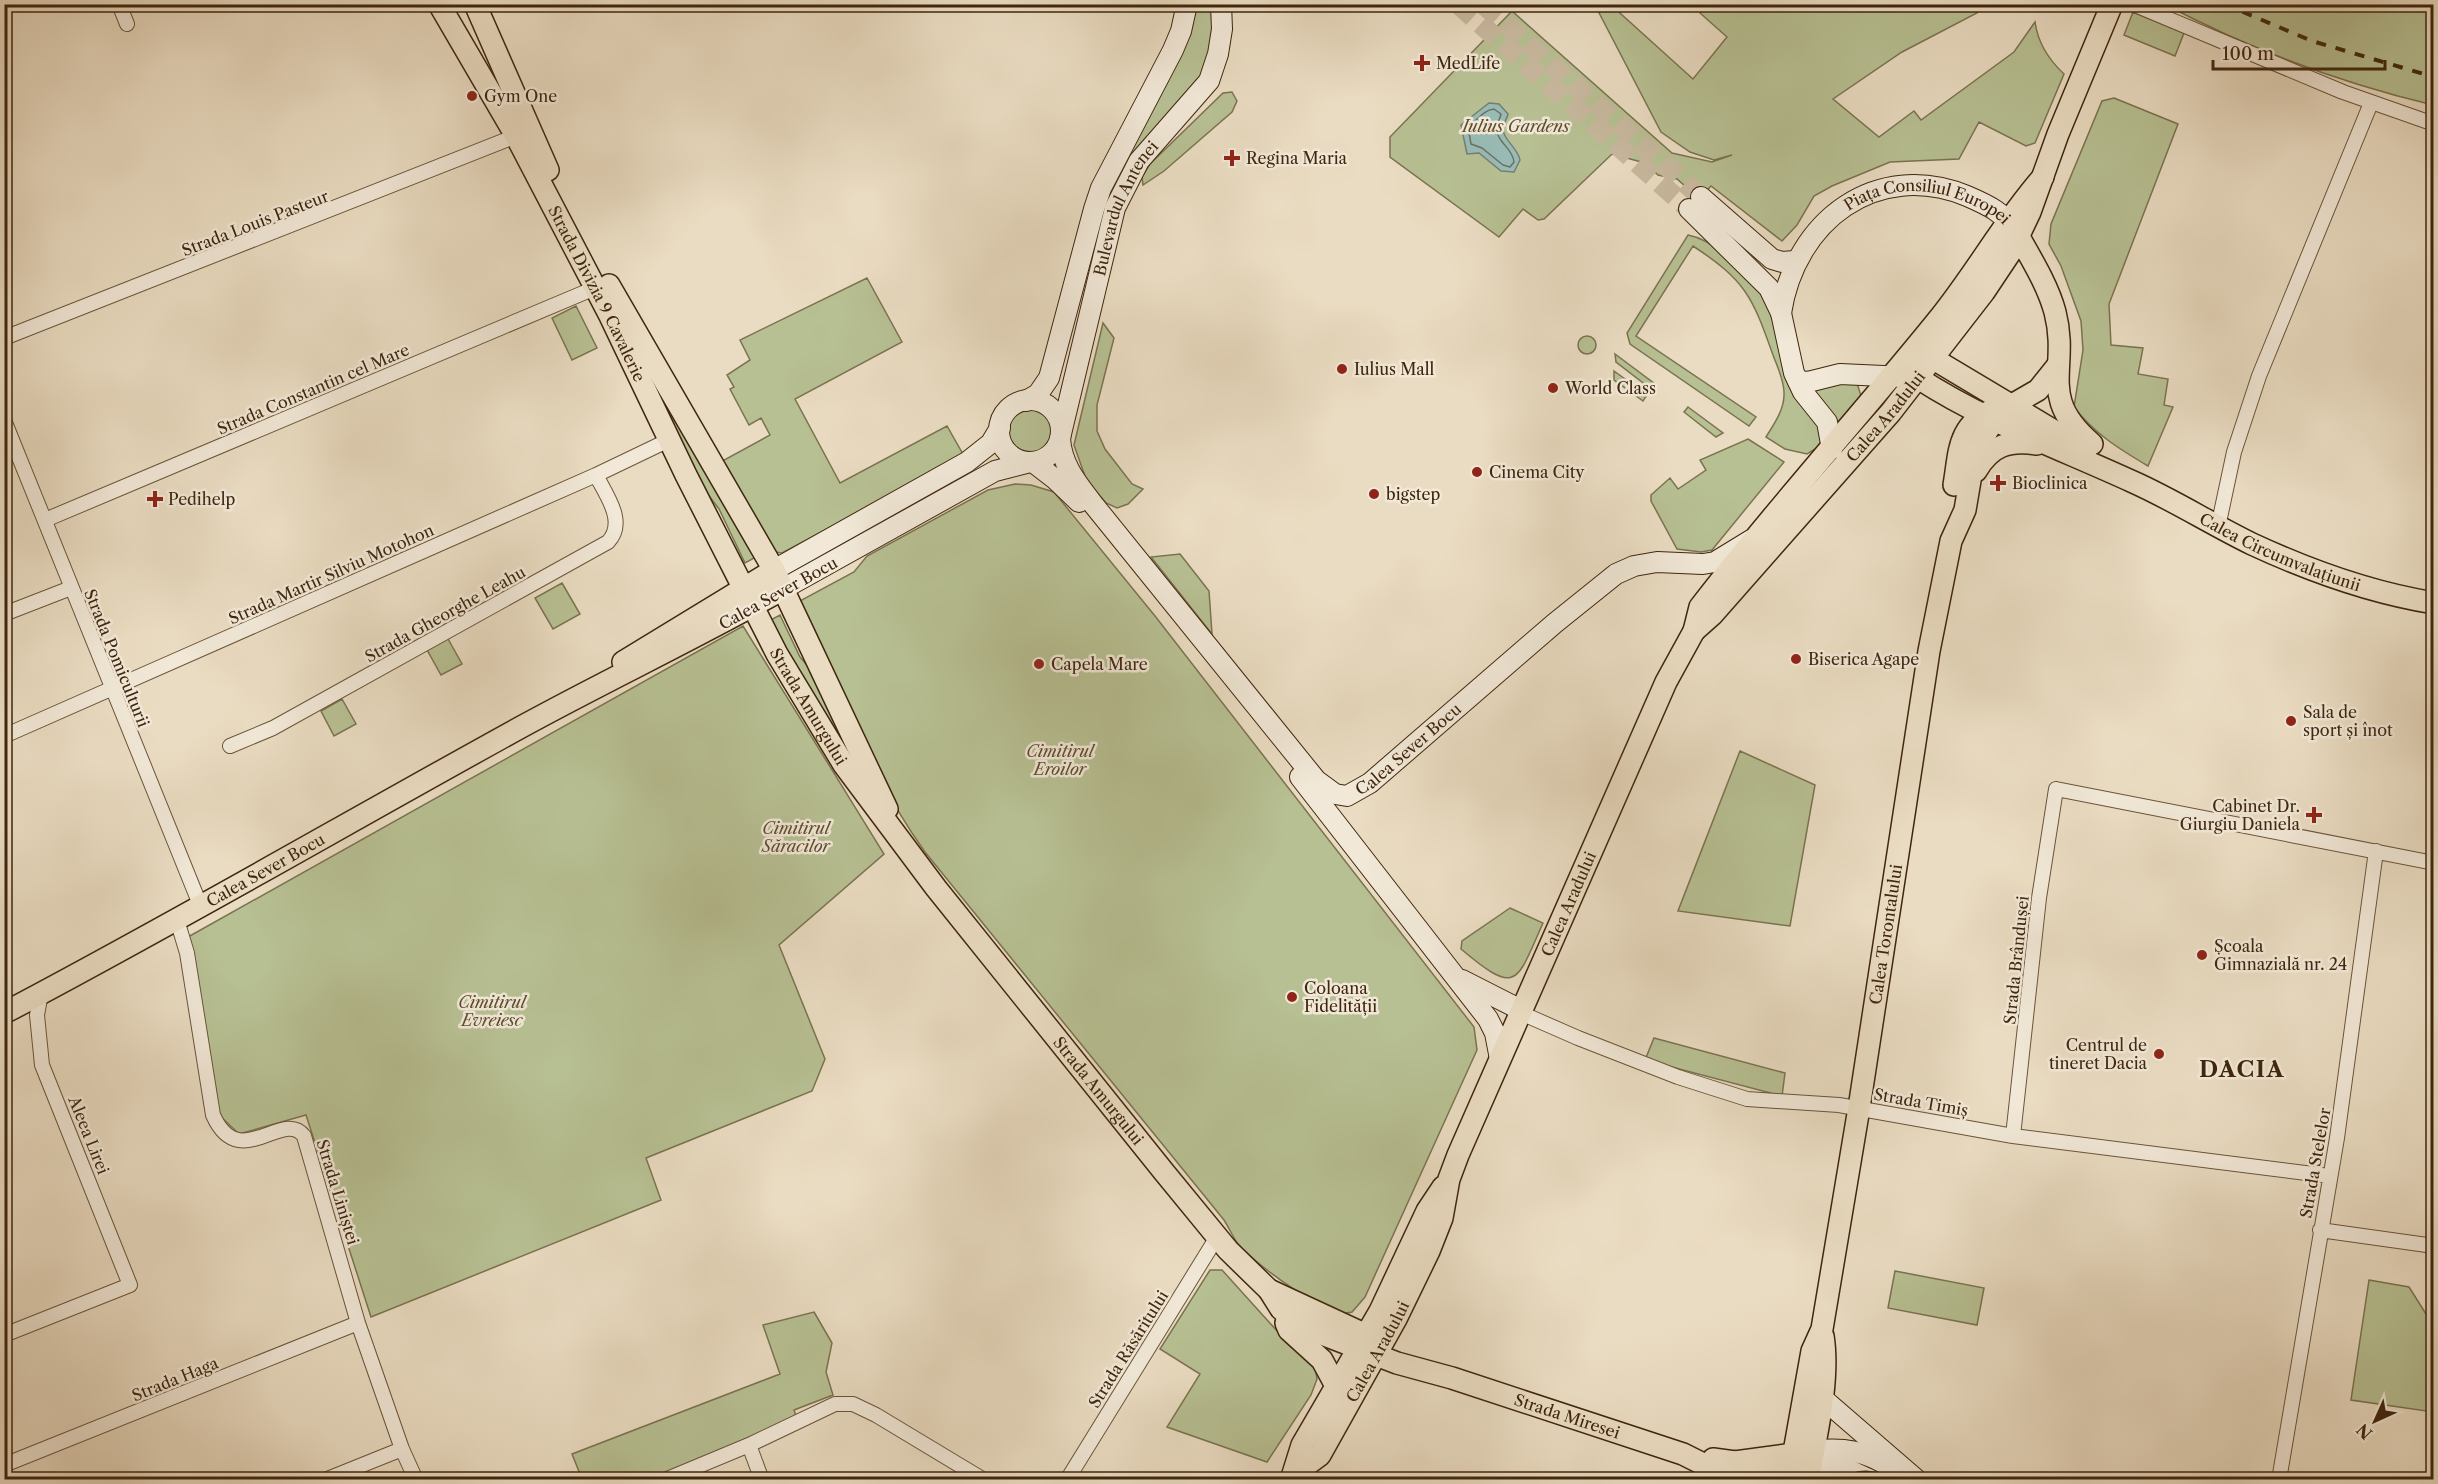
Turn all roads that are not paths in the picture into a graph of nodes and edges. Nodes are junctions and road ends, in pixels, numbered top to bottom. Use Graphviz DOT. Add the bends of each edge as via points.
graph roads {
  1 [pos="119,4"];
  2 [pos="439,4"];
  3 [pos="475,4"];
  4 [pos="1187,4"];
  5 [pos="1221,4"];
  6 [pos="2112,4"];
  7 [pos="2133,4"];
  8 [pos="127,24"];
  9 [pos="2371,103"];
  10 [pos="2433,124"];
  11 [pos="516,136"];
  12 [pos="2014,228"];
  13 [pos="1795,261"];
  14 [pos="595,288"];
  15 [pos="1781,313"];
  16 [pos="4,339"];
  17 [pos="1910,354"];
  18 [pos="1932,358"];
  19 [pos="2058,365"];
  20 [pos="1893,376"];
  21 [pos="1917,378"];
  22 [pos="1798,381"];
  23 [pos="1939,390"];
  24 [pos="1024,401"];
  25 [pos="2012,405"];
  26 [pos="1989,417"];
  27 [pos="4,420"];
  28 [pos="1000,426"];
  29 [pos="1965,429"];
  30 [pos="1061,437"];
  31 [pos="669,440"];
  32 [pos="2047,445"];
  33 [pos="1832,449"];
  34 [pos="1031,462"];
  35 [pos="2110,464"];
  36 [pos="596,475"];
  37 [pos="981,479"];
  38 [pos="2132,481"];
  39 [pos="1969,485"];
  40 [pos="1069,491"];
  41 [pos="45,520"];
  42 [pos="2218,527"];
  43 [pos="1763,528"];
  44 [pos="1951,541"];
  45 [pos="774,570"];
  46 [pos="743,587"];
  47 [pos="71,588"];
  48 [pos="783,589"];
  49 [pos="2433,603"];
  50 [pos="752,606"];
  51 [pos="4,614"];
  52 [pos="1694,632"];
  53 [pos="112,689"];
  54 [pos="525,725"];
  55 [pos="4,736"];
  56 [pos="230,746"];
  57 [pos="1347,796"];
  58 [pos="1342,829"];
  59 [pos="2376,851"];
  60 [pos="2433,863"];
  61 [pos="936,888"];
  62 [pos="201,907"];
  63 [pos="177,920"];
  64 [pos="1452,973"];
  65 [pos="41,993"];
  66 [pos="1521,1011"];
  67 [pos="4,1013"];
  68 [pos="1500,1059"];
  69 [pos="1859,1108"];
  70 [pos="2013,1136"];
  71 [pos="2329,1176"];
  72 [pos="2320,1230"];
  73 [pos="1217,1237"];
  74 [pos="2433,1246"];
  75 [pos="1269,1290"];
  76 [pos="1281,1309"];
  77 [pos="358,1323"];
  78 [pos="1822,1329"];
  79 [pos="4,1335"];
  80 [pos="1371,1346"];
  81 [pos="1336,1386"];
  82 [pos="1821,1397"];
  83 [pos="748,1445"];
  84 [pos="402,1449"];
  85 [pos="1683,1454"];
  86 [pos="4,1465"];
  87 [pos="1801,1467"];
  88 [pos="1727,1476"];
  89 [pos="1292,1477"];
  90 [pos="325,1479"];
  91 [pos="416,1479"];
  92 [pos="665,1479"];
  93 [pos="762,1479"];
  94 [pos="984,1479"];
  95 [pos="1067,1479"];
  96 [pos="1871,1479"];
  97 [pos="1909,1479"];
  98 [pos="1917,1479"];
  99 [pos="2279,1479"];
  1 -- 8 [label="street"];
  2 -- 11 [label="main road, Strada Divizia 9 Cavalerie"];
  3 -- 45 [label="main road, Strada Divizia 9 Cavalerie" via="567,210"];
  4 -- 24 [label="main road, Bulevardul Antenei" via="1173,50 1101,188 1049,378 1038,394"];
  5 -- 30 [label="main road, Bulevardul Antenei" via="1219,46 1209,81 1139,160 1115,208"];
  6 -- 12 [label="main road, Calea Aradului" via="2043,177"];
  7 -- 9 [label="street"];
  9 -- 10 [label="street"];
  9 -- 42 [label="street" via="2259,376 2235,452"];
  11 -- 14 [label="main road, Strada Divizia 9 Cavalerie"];
  11 -- 16 [label="street, Strada Louis Pasteur"];
  12 -- 13 [label="main road, Piața Consiliul Europei" via="2002,213 1958,192 1906,183 1849,204 1819,228"];
  12 -- 17 [label="main road, Calea Aradului"];
  12 -- 18 [label="main road, Calea Aradului" via="1984,292"];
  12 -- 19 [label="main road, Piața Consiliul Europei" via="2055,311 2060,345"];
  13 -- 15 [label="main road, Piața Consiliul Europei"];
  13 -- 15 [label="main road" via="1772,259 1695,203 1764,281"];
  14 -- 31 [label="main road, Strada Divizia 9 Cavalerie"];
  14 -- 41 [label="street, Strada Constantin cel Mare"];
  15 -- 22 [label="main road"];
  17 -- 18 [label="main road"];
  17 -- 20 [label="main road, Calea Aradului"];
  17 -- 21 [label="main road" via="1908,364"];
  18 -- 21 [label="main road, Calea Aradului"];
  18 -- 25 [label="main road"];
  19 -- 25 [label="main road" via="2038,390"];
  19 -- 35 [label="main road, Piața Consiliul Europei" via="2064,413"];
  20 -- 21 [label="main road"];
  20 -- 22 [label="main road" via="1840,374"];
  20 -- 33 [label="main road, Calea Aradului"];
  21 -- 23 [label="main road"];
  21 -- 52 [label="main road, Calea Aradului" via="1791,528"];
  22 -- 33 [label="main road" via="1827,422"];
  23 -- 26 [label="main road"];
  23 -- 29 [label="main road"];
  24 -- 28 [label="main road" via="1006,412"];
  24 -- 30 [label="main road" via="1037,401 1052,409 1060,423"];
  25 -- 26 [label="main road"];
  25 -- 35 [label="main road"];
  26 -- 29 [label="main road"];
  26 -- 32 [label="main road, Calea Circumvalațiunii"];
  26 -- 39 [label="main road, Calea Torontalului" via="1974,457"];
  27 -- 41 [label="street, Strada Pomiculturii"];
  28 -- 34 [label="main road" via="1007,452"];
  28 -- 45 [label="main road, Calea Sever Bocu" via="991,443 967,462"];
  29 -- 44 [label="main road, Calea Torontalului" via="1951,507"];
  30 -- 34 [label="main road" via="1050,455"];
  30 -- 57 [label="main road, Calea Sever Bocu" via="1065,461 1082,490 1276,734 1316,780 1335,794"];
  31 -- 36 [label="street, Strada Martir Silviu Motohon"];
  31 -- 46 [label="main road, Strada Divizia 9 Cavalerie"];
  32 -- 38 [label="main road, Calea Circumvalațiunii"];
  32 -- 39 [label="main road" via="2021,442 1999,446 1984,458"];
  33 -- 43 [label="main road, Calea Aradului"];
  34 -- 37 [label="main road, Calea Sever Bocu" via="1007,466"];
  34 -- 40 [label="main road"];
  35 -- 38 [label="main road, Calea Circumvalațiunii"];
  36 -- 53 [label="street, Strada Martir Silviu Motohon"];
  36 -- 56 [label="street, Strada Gheorghe Leahu" via="615,515 614,536 608,542 273,728"];
  37 -- 40 [label="main road" via="1031,476"];
  37 -- 48 [label="main road, Calea Sever Bocu"];
  38 -- 42 [label="main road, Calea Circumvalațiunii"];
  39 -- 44 [label="main road, Calea Torontalului" via="1965,510"];
  40 -- 58 [label="main road"];
  41 -- 47 [label="street, Strada Pomiculturii"];
  42 -- 49 [label="main road, Calea Circumvalațiunii" via="2327,574"];
  43 -- 52 [label="main road, Calea Aradului" via="1700,607"];
  43 -- 57 [label="main road, Calea Sever Bocu" via="1715,562 1657,562 1616,574 1377,778"];
  44 -- 69 [label="main road, Calea Torontalului" via="1929,651"];
  45 -- 46 [label="main road, Calea Sever Bocu"];
  45 -- 48 [label="main road, Strada Divizia 9 Cavalerie"];
  46 -- 50 [label="main road, Strada Amurgului"];
  46 -- 54 [label="main road, Calea Sever Bocu"];
  47 -- 51 [label="street"];
  47 -- 53 [label="street, Strada Pomiculturii"];
  48 -- 50 [label="main road, Calea Sever Bocu"];
  48 -- 61 [label="main road, Strada Amurgului" via="892,820"];
  50 -- 54 [label="main road, Calea Sever Bocu"];
  50 -- 61 [label="main road, Strada Amurgului" via="844,765"];
  52 -- 66 [label="main road, Calea Aradului" via="1666,682"];
  53 -- 55 [label="street, Strada Martir Silviu Motohon"];
  53 -- 62 [label="street, Strada Pomiculturii"];
  54 -- 62 [label="main road, Calea Sever Bocu"];
  57 -- 58 [label="main road"];
  58 -- 64 [label="main road"];
  59 -- 60 [label="street"];
  59 -- 70 [label="street, Strada Brândușei" via="2056,789 2039,898"];
  59 -- 71 [label="street, Strada Stelelor"];
  61 -- 73 [label="main road, Strada Amurgului"];
  62 -- 63 [label="main road, Calea Sever Bocu"];
  63 -- 65 [label="main road, Calea Sever Bocu"];
  63 -- 77 [label="street, Strada Liniștei" via="187,953 213,1115 236,1140 252,1141 288,1128 304,1136"];
  64 -- 66 [label="main road"];
  64 -- 68 [label="main road" via="1491,1025"];
  65 -- 67 [label="main road, Calea Sever Bocu"];
  65 -- 79 [label="street, Aleea Lirei" via="36,1015 42,1065 130,1285"];
  66 -- 68 [label="main road, Calea Aradului"];
  66 -- 69 [label="street, Strada Timiș" via="1636,1061 1747,1099"];
  68 -- 80 [label="main road, Calea Aradului" via="1449,1179 1442,1218 1429,1251"];
  69 -- 70 [label="street, Strada Timiș"];
  69 -- 78 [label="main road, Calea Torontalului"];
  70 -- 71 [label="street, Strada Timiș"];
  71 -- 72 [label="street, Strada Stelelor"];
  72 -- 74 [label="street"];
  72 -- 99 [label="street, Strada Stelelor"];
  73 -- 75 [label="main road, Strada Amurgului"];
  73 -- 95 [label="street, Strada Răsăritului"];
  75 -- 76 [label="main road, Strada Amurgului"];
  75 -- 80 [label="main road, Strada Amurgului"];
  76 -- 80 [label="main road, Strada Amurgului" via="1314,1331"];
  76 -- 81 [label="main road" via="1289,1330 1322,1360"];
  77 -- 84 [label="street, Strada Liniștei"];
  77 -- 86 [label="street, Strada Haga"];
  78 -- 82 [label="main road, Calea Torontalului" via="1826,1352"];
  78 -- 87 [label="main road, Calea Torontalului" via="1812,1351"];
  80 -- 81 [label="main road, Calea Aradului"];
  80 -- 85 [label="main road, Strada Miresei" via="1452,1378"];
  80 -- 89 [label="main road, Calea Aradului" via="1320,1455"];
  81 -- 89 [label="main road, Calea Aradului" via="1302,1445"];
  82 -- 87 [label="main road, Calea Torontalului"];
  82 -- 98 [label="main road"];
  83 -- 92 [label="street"];
  83 -- 93 [label="street"];
  83 -- 94 [label="street" via="835,1404 853,1404"];
  84 -- 90 [label="street"];
  84 -- 91 [label="street, Strada Liniștei"];
  85 -- 87 [label="main road, Strada Miresei"];
  85 -- 88 [label="main road, Strada Miresei"];
  87 -- 88 [label="main road, Strada Miresei"];
  87 -- 96 [label="main road" via="1842,1465"];
  87 -- 97 [label="main road" via="1833,1449 1876,1458"];
}
